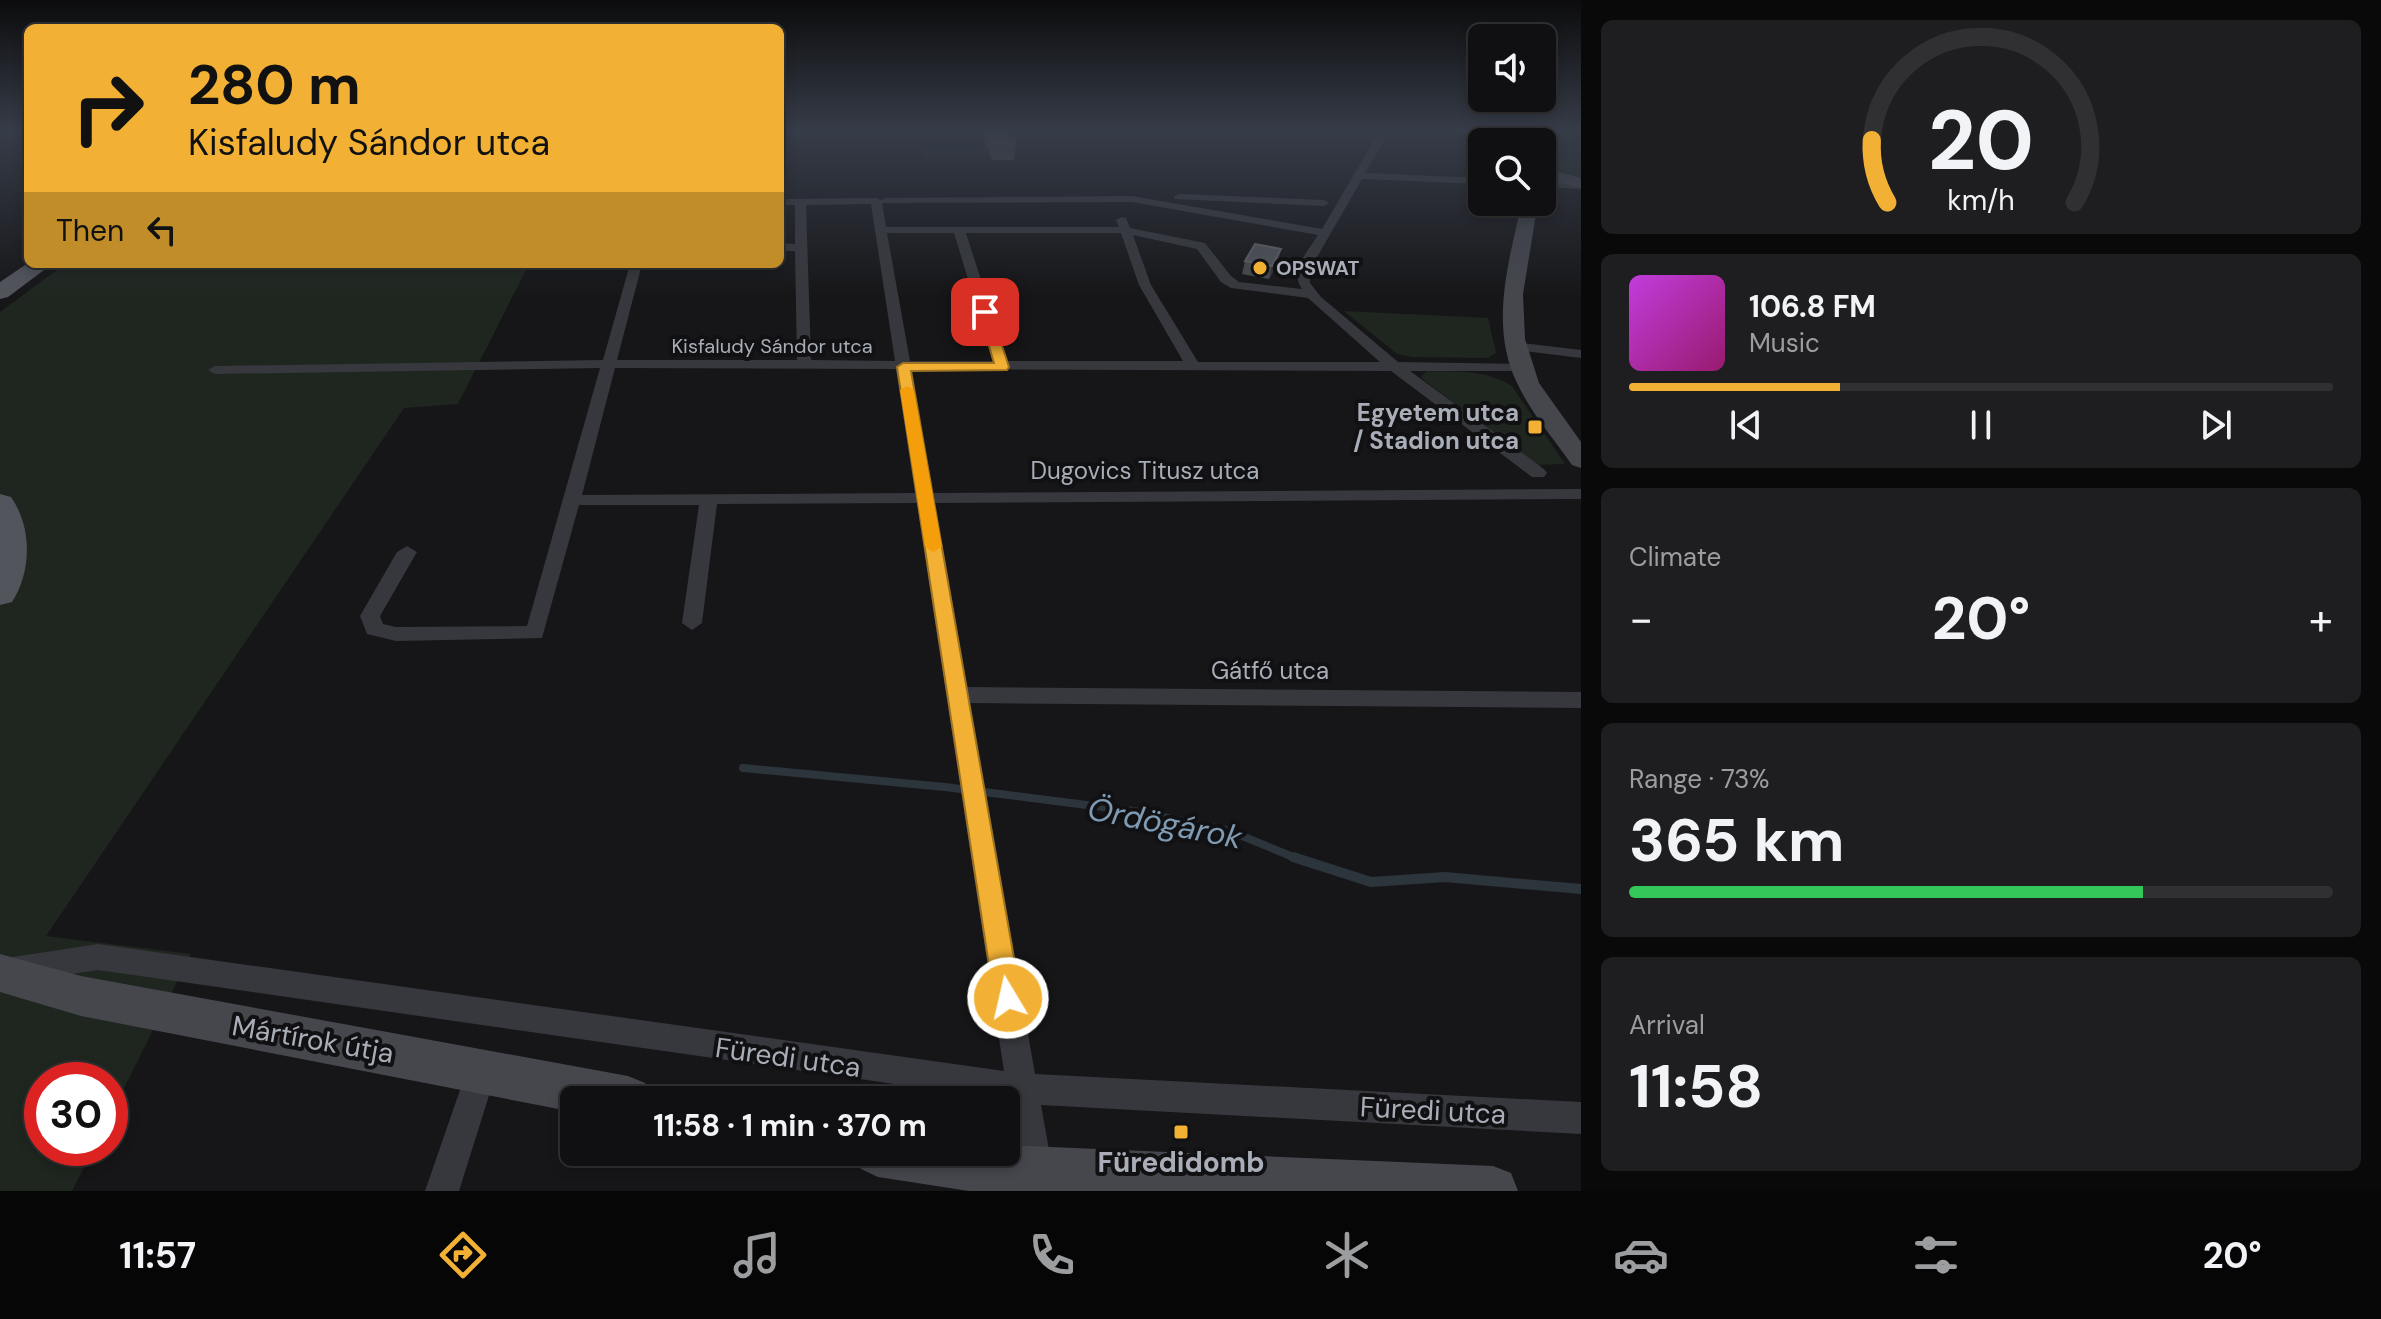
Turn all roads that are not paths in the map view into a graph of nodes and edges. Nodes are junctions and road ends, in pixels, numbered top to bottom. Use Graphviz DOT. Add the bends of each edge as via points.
graph roads {
  1 [pos="1353,186"];
  2 [pos="800,201"];
  3 [pos="881,201"];
  4 [pos="1118,201"];
  5 [pos="1145,201"];
  6 [pos="784,202"];
  7 [pos="1324,203"];
  8 [pos="1528,216"];
  9 [pos="881,230"];
  10 [pos="959,230"];
  11 [pos="1125,230"];
  12 [pos="1326,233"];
  13 [pos="784,247"];
  14 [pos="801,248"];
  15 [pos="24,257"];
  16 [pos="35,268"];
  17 [pos="635,268"];
  18 [pos="0,273"];
  19 [pos="0,292"];
  20 [pos="1310,294"];
  21 [pos="1514,346"];
  22 [pos="1581,354"];
  23 [pos="610,364"];
  24 [pos="804,367"];
  25 [pos="903,367"];
  26 [pos="1002,367"];
  27 [pos="1194,367"];
  28 [pos="1395,367"];
  29 [pos="1520,367"];
  30 [pos="215,370"];
  31 [pos="1579,454"];
  32 [pos="1538,473"];
  33 [pos="1581,494"];
  34 [pos="925,498"];
  35 [pos="709,499"];
  36 [pos="574,500"];
  37 [pos="0,503"];
  38 [pos="407,552"];
  39 [pos="0,594"];
  40 [pos="692,623"];
  41 [pos="958,695"];
  42 [pos="1581,700"];
  43 [pos="0,972"];
  44 [pos="482,1070"];
  45 [pos="560,1086"];
  46 [pos="1023,1089"];
  47 [pos="1581,1118"];
  48 [pos="968,1166"];
  49 [pos="1037,1173"];
  50 [pos="442,1191"];
  51 [pos="1493,1191"];
  1 -- 12 [label="street"];
  2 -- 3 [label="street"];
  2 -- 6 [label="street"];
  2 -- 14 [label="street"];
  3 -- 4 [label="street"];
  3 -- 9 [label="street"];
  4 -- 5 [label="street"];
  4 -- 11 [label="street"];
  5 -- 7 [label="street" via="1159,196"];
  5 -- 12 [label="street"];
  8 -- 21 [label="street" via="1511,311"];
  9 -- 10 [label="street"];
  9 -- 25 [label="street"];
  10 -- 11 [label="street"];
  10 -- 26 [label="street"];
  11 -- 20 [label="street" via="1201,246 1236,285"];
  11 -- 27 [label="street" via="1145,285"];
  12 -- 20 [label="street" via="1303,271"];
  13 -- 14 [label="street"];
  14 -- 24 [label="street"];
  15 -- 18 [label="main road"];
  16 -- 19 [label="main road"];
  17 -- 23 [label="street"];
  20 -- 28 [label="street"];
  21 -- 22 [label="street"];
  21 -- 29 [label="street"];
  23 -- 24 [label="street, Kisfaludy Sándor utca"];
  23 -- 30 [label="street, Kisfaludy Sándor utca"];
  23 -- 36 [label="street"];
  24 -- 25 [label="street, Kisfaludy Sándor utca"];
  25 -- 26 [label="street, Kisfaludy Sándor utca"];
  25 -- 34 [label="street"];
  26 -- 27 [label="street, Kisfaludy Sándor utca"];
  27 -- 28 [label="street, Kisfaludy Sándor utca"];
  28 -- 29 [label="street, Kisfaludy Sándor utca"];
  28 -- 32 [label="street"];
  29 -- 31 [label="street"];
  33 -- 34 [label="street, Dugovics Titusz utca"];
  34 -- 35 [label="street, Dugovics Titusz utca"];
  34 -- 41 [label="street"];
  35 -- 36 [label="street, Dugovics Titusz utca"];
  35 -- 40 [label="street"];
  36 -- 38 [label="street" via="535,633 396,634 374,629 370,616"];
  37 -- 39 [label="main road" via="11,551"];
  41 -- 42 [label="street, Gátfő utca"];
  41 -- 46 [label="street"];
  43 -- 44 [label="street, Mártírok útja" via="81,996"];
  43 -- 46 [label="street, Füredi utca" via="98,957"];
  44 -- 45 [label="street, Mártírok útja"];
  44 -- 50 [label="street"];
  46 -- 47 [label="street, Füredi utca"];
  46 -- 49 [label="street"];
  48 -- 49 [label="street"];
  49 -- 51 [label="street"];
}
